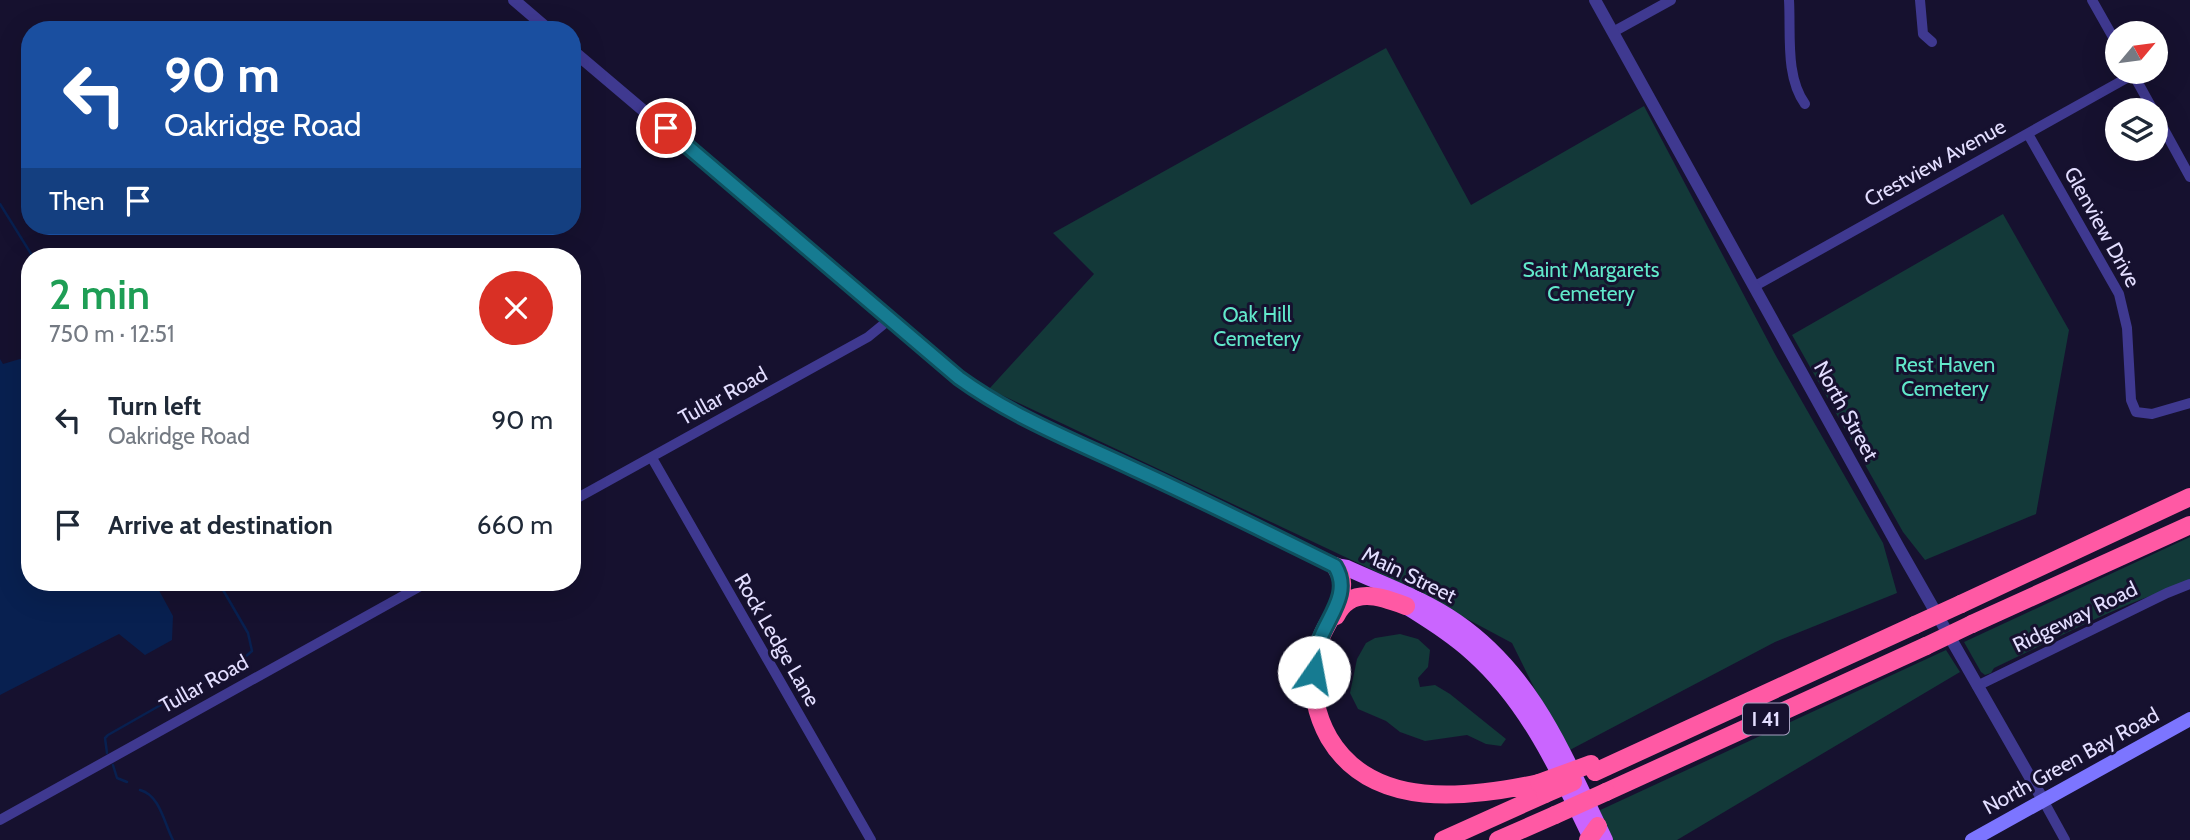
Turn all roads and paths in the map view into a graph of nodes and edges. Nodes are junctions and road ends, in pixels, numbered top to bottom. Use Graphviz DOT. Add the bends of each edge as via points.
graph roads {
  1 [pos="514,0"];
  2 [pos="1595,0"];
  3 [pos="1671,0"];
  4 [pos="1789,0"];
  5 [pos="1920,0"];
  6 [pos="2092,0"];
  7 [pos="538,21"];
  8 [pos="2105,23"];
  9 [pos="1612,32"];
  10 [pos="1932,42"];
  11 [pos="581,58"];
  12 [pos="2114,84"];
  13 [pos="1805,104"];
  14 [pos="2028,134"];
  15 [pos="2168,137"];
  16 [pos="2190,177"];
  17 [pos="1755,286"];
  18 [pos="890,319"];
  19 [pos="2190,403"];
  20 [pos="652,458"];
  21 [pos="581,496"];
  22 [pos="2190,497"];
  23 [pos="2190,525"];
  24 [pos="1335,566"];
  25 [pos="2190,584"];
  26 [pos="412,591"];
  27 [pos="1406,606"];
  28 [pos="1318,649"];
  29 [pos="1977,686"];
  30 [pos="2190,719"];
  31 [pos="1542,789"];
  32 [pos="2043,800"];
  33 [pos="0,820"];
  34 [pos="1595,837"];
  35 [pos="871,840"];
  36 [pos="1443,840"];
  37 [pos="1498,840"];
  38 [pos="1972,840"];
  39 [pos="2065,840"];
  1 -- 7 [label="street"];
  2 -- 9 [label="street, North Street"];
  3 -- 9 [label="street"];
  4 -- 13 [label="street" via="1795,88"];
  5 -- 10 [label="street" via="1923,34"];
  6 -- 8 [label="street"];
  9 -- 17 [label="street, North Street"];
  11 -- 18 [label="street"];
  12 -- 14 [label="street, Crestview Avenue"];
  14 -- 17 [label="street, Crestview Avenue"];
  14 -- 19 [label="street, Glenview Drive" via="2119,294 2136,412 2152,414"];
  15 -- 16 [label="street"];
  17 -- 29 [label="street, North Street"];
  18 -- 20 [label="street, Tullar Road" via="868,337"];
  18 -- 24 [label="street" via="1000,406"];
  20 -- 21 [label="street, Tullar Road"];
  20 -- 35 [label="street, Rock Ledge Lane"];
  22 -- 31 [label="highway, I 41, bridge" via="1727,713"];
  23 -- 37 [label="highway, I 41, bridge"];
  24 -- 27 [label="main road, Main Street"];
  24 -- 28 [label="highway" via="1342,588"];
  24 -- 34 [label="main road, Main Street" via="1348,568 1458,622 1506,665 1542,714"];
  25 -- 29 [label="street, Ridgeway Road"];
  26 -- 33 [label="street, Tullar Road"];
  27 -- 28 [label="highway" via="1371,594 1352,598 1339,610"];
  27 -- 34 [label="main road, Main Street" via="1475,655 1519,706"];
  28 -- 31 [label="highway" via="1313,688 1320,720 1343,756 1368,777 1393,788 1439,796"];
  29 -- 32 [label="street, North Street"];
  30 -- 32 [label="main road, North Green Bay Road"];
  31 -- 36 [label="highway, I 41"];
  32 -- 38 [label="main road, North Green Bay Road"];
  32 -- 39 [label="street, North Street"];
}
